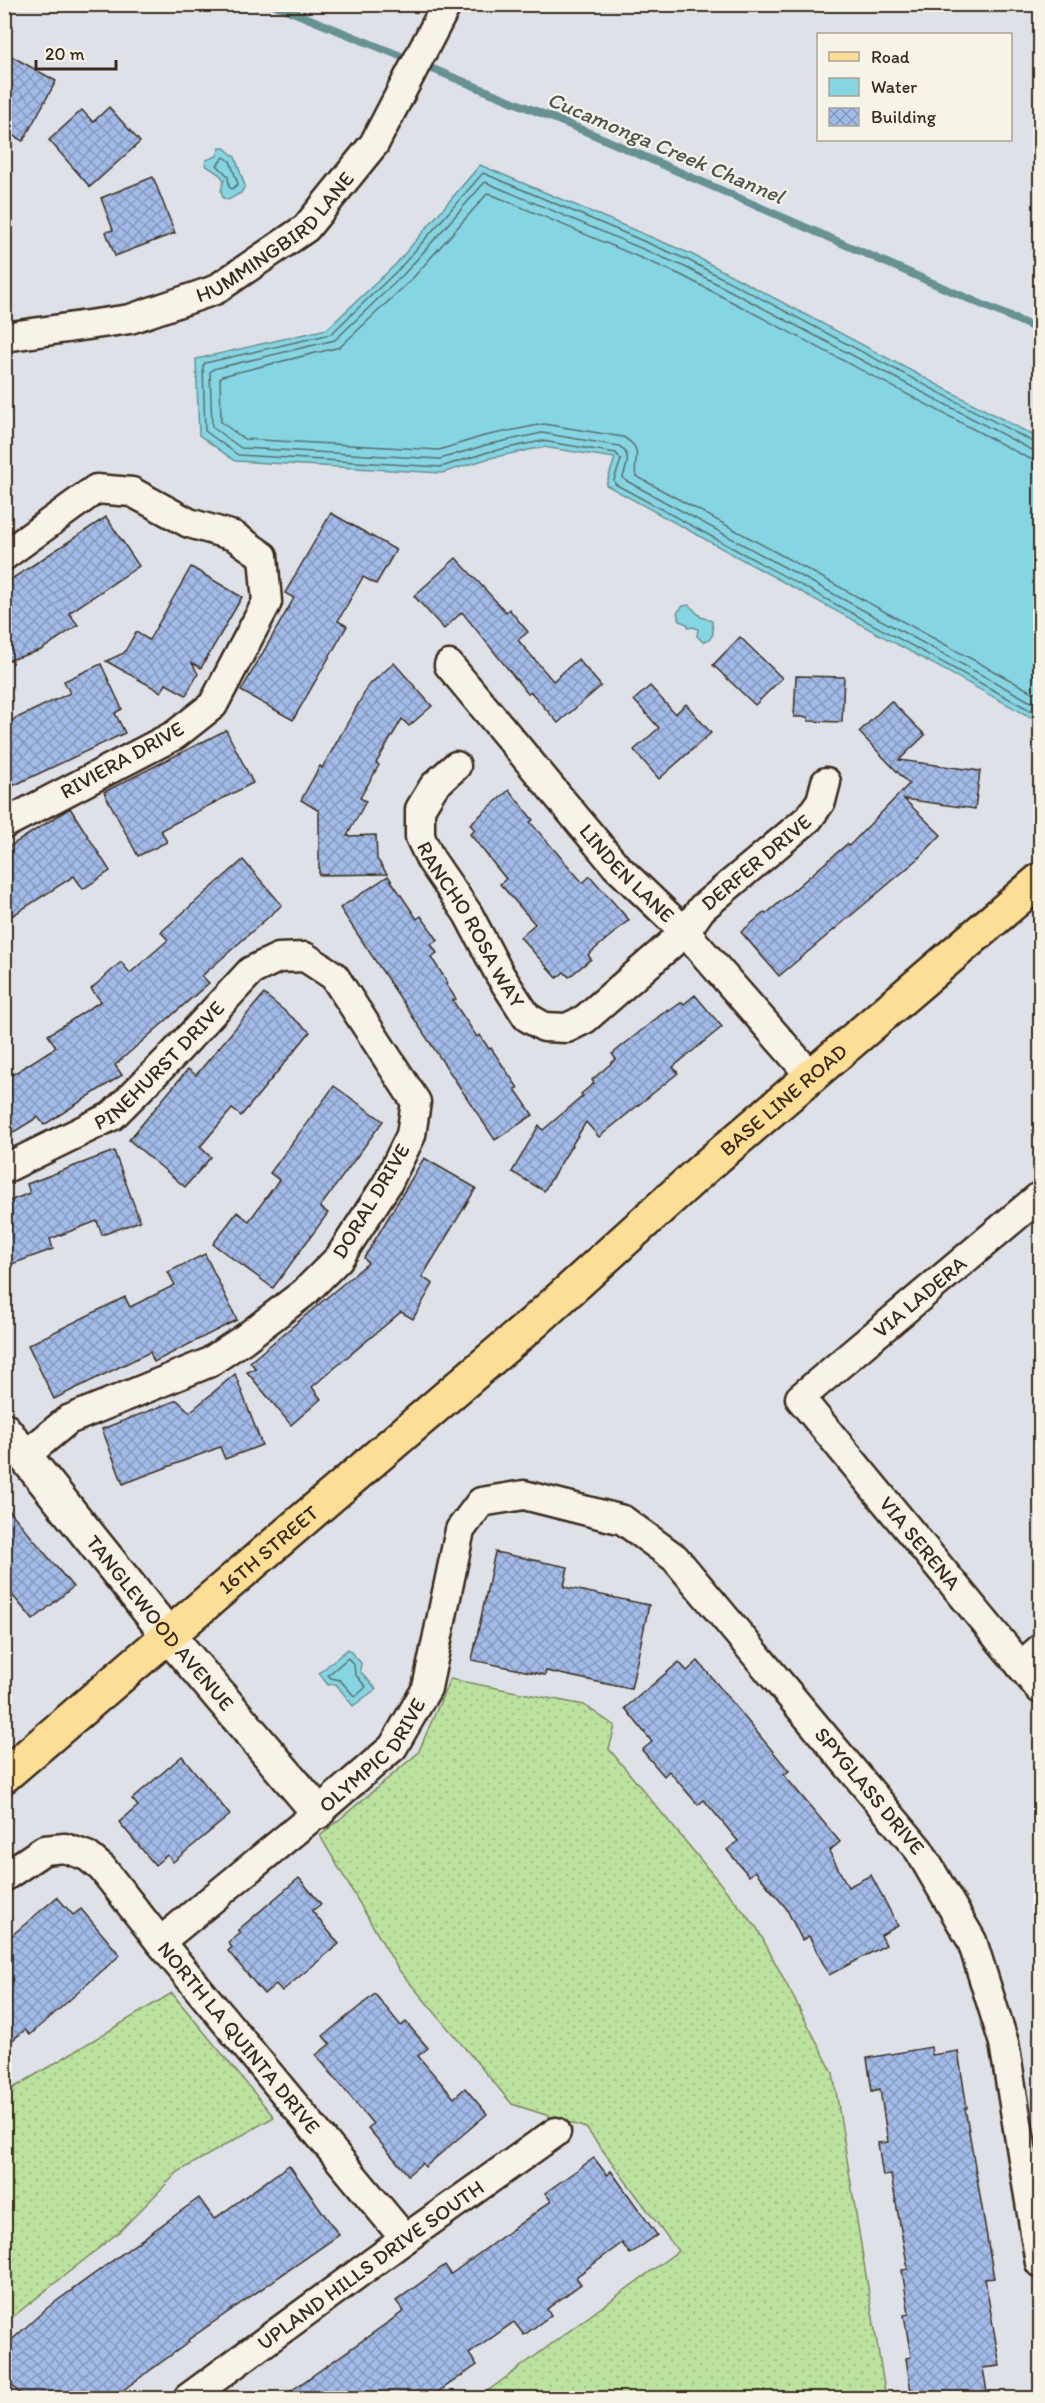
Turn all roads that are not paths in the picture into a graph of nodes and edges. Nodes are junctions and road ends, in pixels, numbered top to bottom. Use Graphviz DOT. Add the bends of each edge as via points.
graph roads {
  1 [pos="447,4"];
  2 [pos="4,337"];
  3 [pos="4,556"];
  4 [pos="449,665"];
  5 [pos="456,766"];
  6 [pos="826,782"];
  7 [pos="4,824"];
  8 [pos="1041,880"];
  9 [pos="685,932"];
  10 [pos="305,957"];
  11 [pos="567,1028"];
  12 [pos="811,1076"];
  13 [pos="4,1169"];
  14 [pos="1041,1196"];
  15 [pos="532,1324"];
  16 [pos="800,1398"];
  17 [pos="4,1430"];
  18 [pos="26,1455"];
  19 [pos="481,1502"];
  20 [pos="169,1636"];
  21 [pos="1031,1657"];
  22 [pos="1041,1689"];
  23 [pos="4,1776"];
  24 [pos="318,1812"];
  25 [pos="4,1878"];
  26 [pos="160,1942"];
  27 [pos="556,2132"];
  28 [pos="405,2239"];
  29 [pos="1041,2263"];
  30 [pos="188,2398"];
  1 -- 2 [label="street, HUMMINGBIRD LANE" via="374,144 306,228 215,290 130,319"];
  3 -- 7 [label="street, RIVIERA DRIVE" via="96,489 132,492 189,523 234,536 263,556 267,602 213,705 175,735"];
  4 -- 9 [label="street, LINDEN LANE" via="616,866"];
  5 -- 11 [label="street, RANCHO ROSA WAY" via="434,786 420,809 420,837 527,1017 544,1027"];
  6 -- 9 [label="street, DERFER DRIVE" via="821,801 809,818 702,908"];
  8 -- 12 [label="main road, BASE LINE ROAD"];
  9 -- 11 [label="street, DERFER DRIVE" via="585,1020"];
  9 -- 12 [label="street, LINDEN LANE"];
  10 -- 13 [label="street, PINEHURST DRIVE" via="278,958 251,971 112,1116"];
  10 -- 18 [label="street, DORAL DRIVE" via="334,976 416,1102 411,1136 387,1184 339,1258 305,1292 244,1339 208,1363 68,1420"];
  12 -- 15 [label="main road, BASE LINE ROAD"];
  14 -- 16 [label="street, VIA LADERA"];
  15 -- 20 [label="main road, 16TH STREET"];
  16 -- 21 [label="street, VIA SERENA"];
  17 -- 18 [label="street, TANGLEWOOD AVENUE"];
  18 -- 20 [label="street, TANGLEWOOD AVENUE"];
  19 -- 24 [label="street, OLYMPIC DRIVE" via="460,1530 427,1688 393,1747"];
  19 -- 29 [label="street, SPYGLASS DRIVE" via="524,1495 622,1520 675,1558 919,1851 972,1941 1004,2043"];
  20 -- 23 [label="main road, 16TH STREET"];
  20 -- 24 [label="street, TANGLEWOOD AVENUE"];
  21 -- 22 [label="street, VIA SERENA"];
  24 -- 26 [label="street, OLYMPIC DRIVE"];
  25 -- 26 [label="street, NORTH LA QUINTA DRIVE" via="44,1850 65,1848 87,1856 102,1868"];
  26 -- 28 [label="street, NORTH LA QUINTA DRIVE"];
  27 -- 28 [label="street, UPLAND HILLS DRIVE SOUTH"];
  28 -- 30 [label="street, UPLAND HILLS DRIVE SOUTH"];
}
